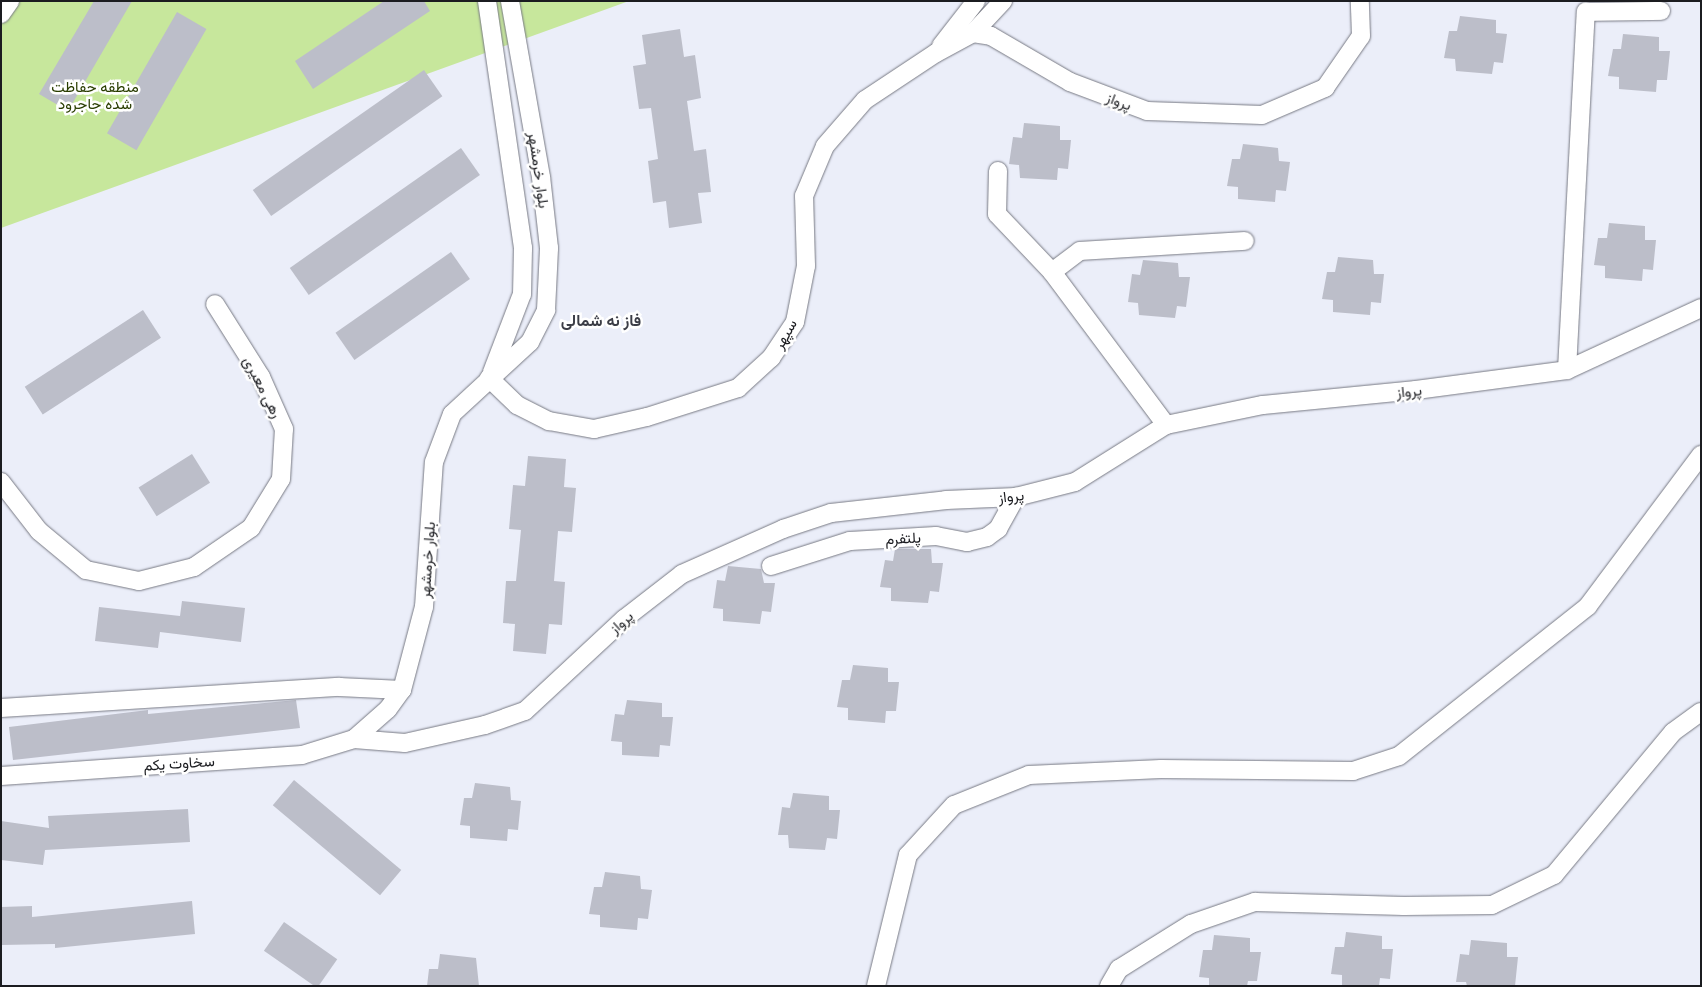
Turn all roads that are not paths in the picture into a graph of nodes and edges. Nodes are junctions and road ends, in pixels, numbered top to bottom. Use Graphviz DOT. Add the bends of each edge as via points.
graph roads {
  1 [pos="10,1"];
  2 [pos="487,1"];
  3 [pos="510,1"];
  4 [pos="976,1"];
  5 [pos="1003,1"];
  6 [pos="1360,1"];
  7 [pos="1661,11"];
  8 [pos="1,14"];
  9 [pos="973,33"];
  10 [pos="936,53"];
  11 [pos="998,171"];
  12 [pos="1245,241"];
  13 [pos="1052,272"];
  14 [pos="215,304"];
  15 [pos="1701,308"];
  16 [pos="1567,370"];
  17 [pos="489,378"];
  18 [pos="1166,425"];
  19 [pos="1701,455"];
  20 [pos="1693,472"];
  21 [pos="1,482"];
  22 [pos="1016,497"];
  23 [pos="771,566"];
  24 [pos="402,690"];
  25 [pos="1,708"];
  26 [pos="1701,712"];
  27 [pos="354,739"];
  28 [pos="1,776"];
  29 [pos="876,986"];
  30 [pos="1109,986"];
  1 -- 8 [label="street"];
  2 -- 17 [label="street, بلوار خرمشهر" via="523,248 522,294"];
  3 -- 17 [label="street, بلوار خرمشهر" via="541,177 549,248 546,310 530,342"];
  4 -- 10 [label="street, سپهر"];
  5 -- 9 [label="street, سپهر"];
  6 -- 9 [label="street, پرواز" via="1361,36 1325,88 1262,115 1146,112 1070,82 991,36"];
  7 -- 16 [label="street" via="1586,12"];
  9 -- 10 [label="street, سپهر"];
  10 -- 17 [label="street, سپهر" via="865,100 825,146 804,196 806,266 795,322 771,358 738,388 647,417 594,429 549,421 517,405"];
  11 -- 13 [label="street" via="997,214"];
  12 -- 13 [label="street" via="1080,251"];
  13 -- 18 [label="street"];
  14 -- 21 [label="street, رهی معیری" via="261,377 284,429 281,479 251,528 194,567 139,581 86,570 39,531"];
  15 -- 16 [label="street, پرواز"];
  16 -- 18 [label="street, پرواز" via="1416,390 1263,405"];
  17 -- 24 [label="street, بلوار خرمشهر" via="452,414 434,462 424,607"];
  18 -- 22 [label="street, پرواز" via="1075,482"];
  19 -- 20 [label="street"];
  20 -- 29 [label="street" via="1588,606 1399,756 1353,771 1161,769 1029,775 954,806 908,855"];
  22 -- 23 [label="street, پلتفرم" via="998,529 988,537 967,542 936,536 850,541"];
  22 -- 27 [label="street, پرواز" via="946,500 831,513 783,529 682,574 624,618 524,711 484,725 406,743"];
  24 -- 25 [label="street" via="330,687"];
  24 -- 27 [label="street, بلوار خرمشهر" via="388,709"];
  26 -- 30 [label="street" via="1673,732 1554,875 1492,904 1404,906 1256,902 1191,924 1119,969"];
  27 -- 28 [label="street, سخاوت یکم" via="302,755"];
}
